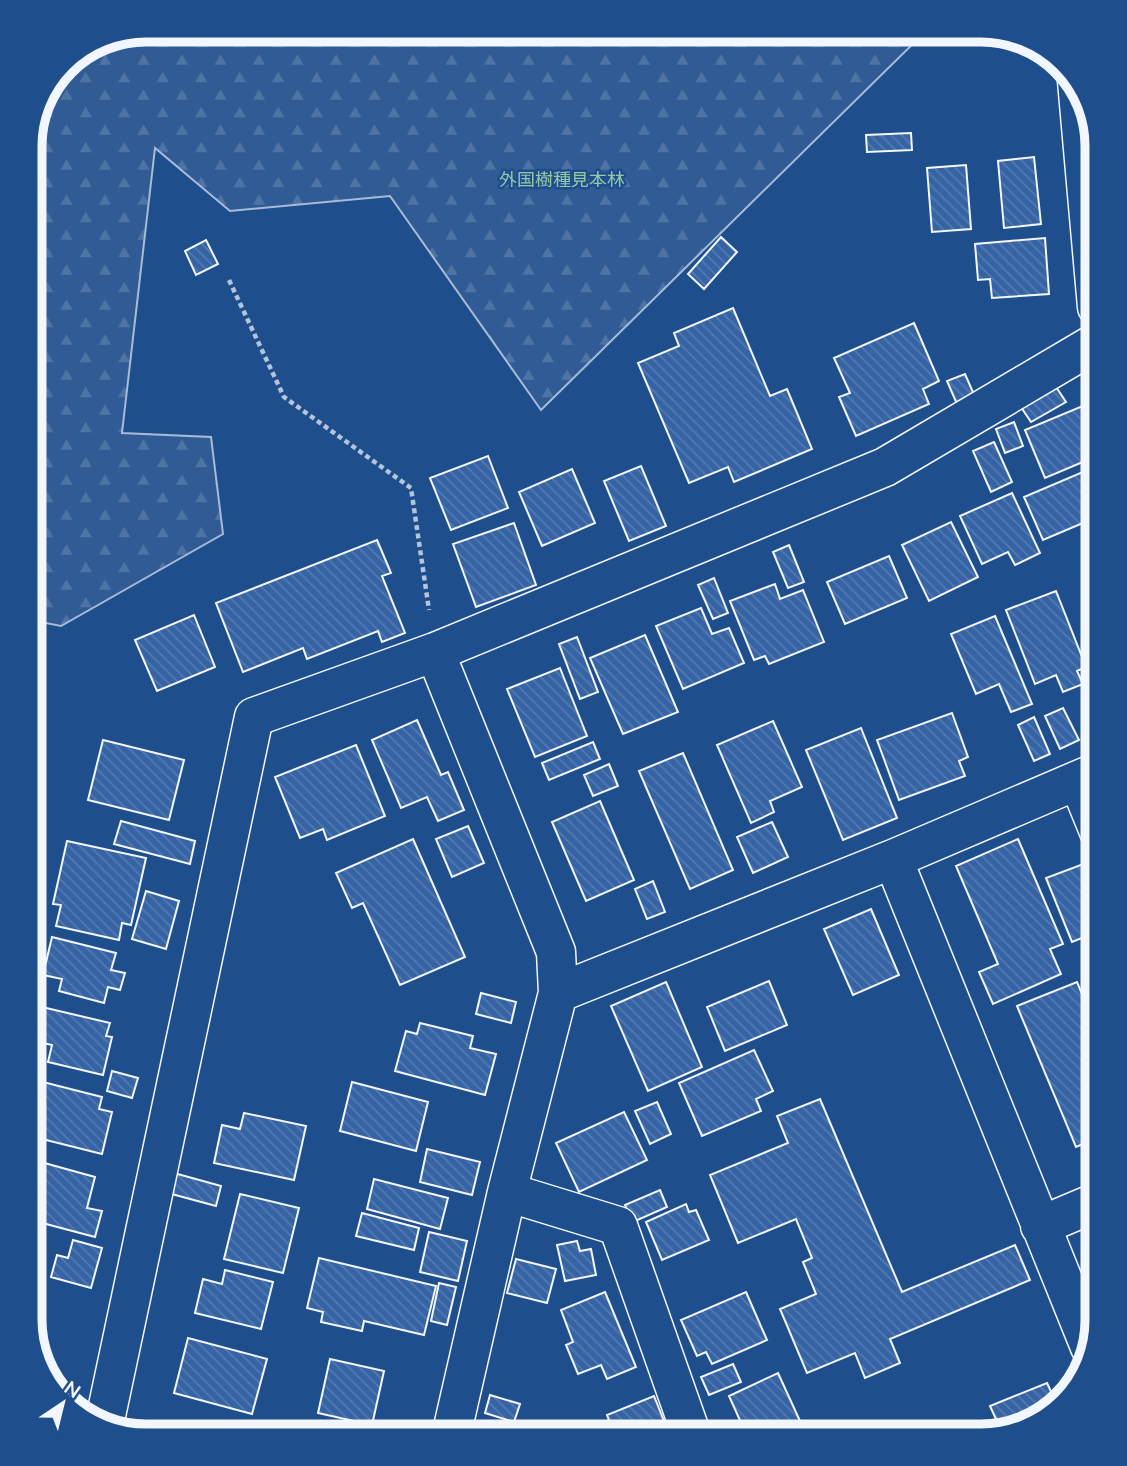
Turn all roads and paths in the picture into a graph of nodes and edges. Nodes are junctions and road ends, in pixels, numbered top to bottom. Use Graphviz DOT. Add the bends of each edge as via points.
graph roads {
  1 [pos="1080,117"];
  2 [pos="1085,171"];
  3 [pos="229,280"];
  4 [pos="1085,349"];
  5 [pos="435,652"];
  6 [pos="1083,778"];
  7 [pos="894,859"];
  8 [pos="558,993"];
  9 [pos="507,1192"];
  10 [pos="1085,1207"];
  11 [pos="1040,1226"];
  12 [pos="1084,1331"];
  13 [pos="106,1415"];
  14 [pos="454,1424"];
  15 [pos="688,1424"];
  1 -- 2 [label="street"];
  3 -- 5 [label="path" via="284,397 411,488"];
  4 -- 5 [label="street" via="885,467"];
  5 -- 8 [label="street" via="556,952"];
  5 -- 13 [label="street" via="254,717"];
  6 -- 7 [label="street"];
  7 -- 8 [label="street"];
  7 -- 11 [label="street"];
  8 -- 9 [label="street"];
  9 -- 14 [label="street"];
  9 -- 15 [label="street" via="618,1226"];
  10 -- 11 [label="street"];
  11 -- 12 [label="street"];
}
